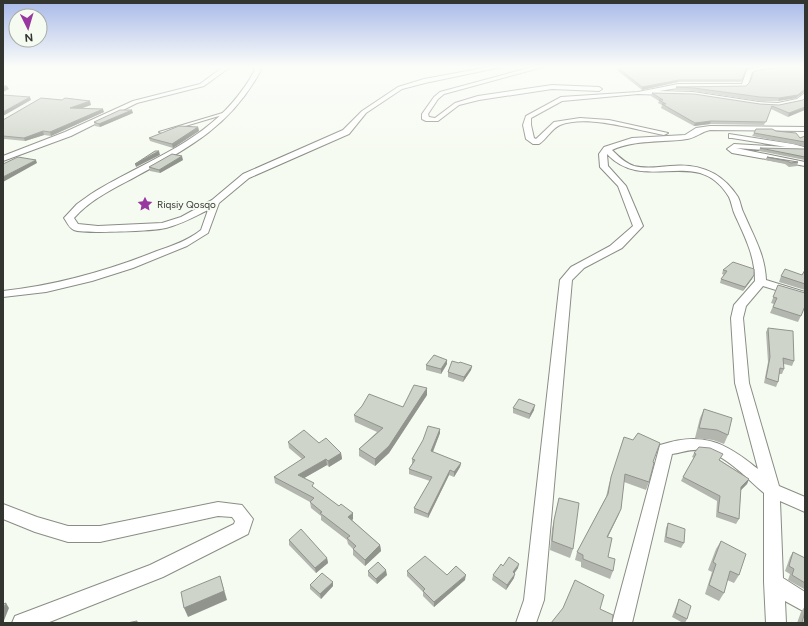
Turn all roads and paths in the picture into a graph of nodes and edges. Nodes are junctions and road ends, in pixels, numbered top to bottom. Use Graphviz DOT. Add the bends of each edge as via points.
graph roads {
  1 [pos="158,96"];
  2 [pos="244,96"];
  3 [pos="388,96"];
  4 [pos="438,96"];
  5 [pos="491,96"];
  6 [pos="596,96"];
  7 [pos="708,96"];
  8 [pos="804,96"];
  9 [pos="227,113"];
  10 [pos="805,129"];
  11 [pos="161,132"];
  12 [pos="688,136"];
  13 [pos="607,149"];
  14 [pos="803,149"];
  15 [pos="3,158"];
  16 [pos="805,164"];
  17 [pos="215,202"];
  18 [pos="760,282"];
  19 [pos="3,294"];
  20 [pos="805,296"];
  21 [pos="772,490"];
  22 [pos="805,505"];
  23 [pos="3,511"];
  24 [pos="773,582"];
  25 [pos="805,603"];
  26 [pos="22,623"];
  27 [pos="526,623"];
  28 [pos="622,623"];
  29 [pos="776,623"];
  1 -- 15 [label="street" via="135,102 68,134"];
  2 -- 9 [label="street"];
  3 -- 17 [label="street" via="364,112 346,132 246,176"];
  4 -- 5 [label="street" via="425,114 426,119 436,120 457,104"];
  6 -- 12 [label="street" via="561,99 528,117 531,141 536,142 557,124 579,119"];
  7 -- 8 [label="street" via="778,105 799,101"];
  9 -- 11 [label="lane"];
  9 -- 17 [label="street" via="198,138 94,196 75,210 69,218 78,228 98,230 163,226 184,219"];
  10 -- 12 [label="street" via="710,128"];
  12 -- 13 [label="street" via="635,140"];
  12 -- 14 [label="street" via="746,137"];
  13 -- 18 [label="street" via="614,159 631,167 657,171 691,168 710,174 735,200 759,258"];
  13 -- 27 [label="street" via="603,154 604,167 616,176 622,185 638,226 610,251 571,270 566,280 534,600"];
  14 -- 16 [label="street" via="734,146 731,149"];
  17 -- 19 [label="street" via="206,230 183,244 114,271 56,287"];
  18 -- 20 [label="street"];
  18 -- 21 [label="street" via="740,305 737,318 742,383"];
  21 -- 22 [label="street"];
  21 -- 24 [label="street"];
  21 -- 28 [label="street" via="731,456 715,448 700,444 665,449"];
  23 -- 26 [label="street" via="68,534 100,534 218,509 236,510 244,519 242,529 163,567"];
  24 -- 25 [label="street"];
  24 -- 29 [label="street"];
}
